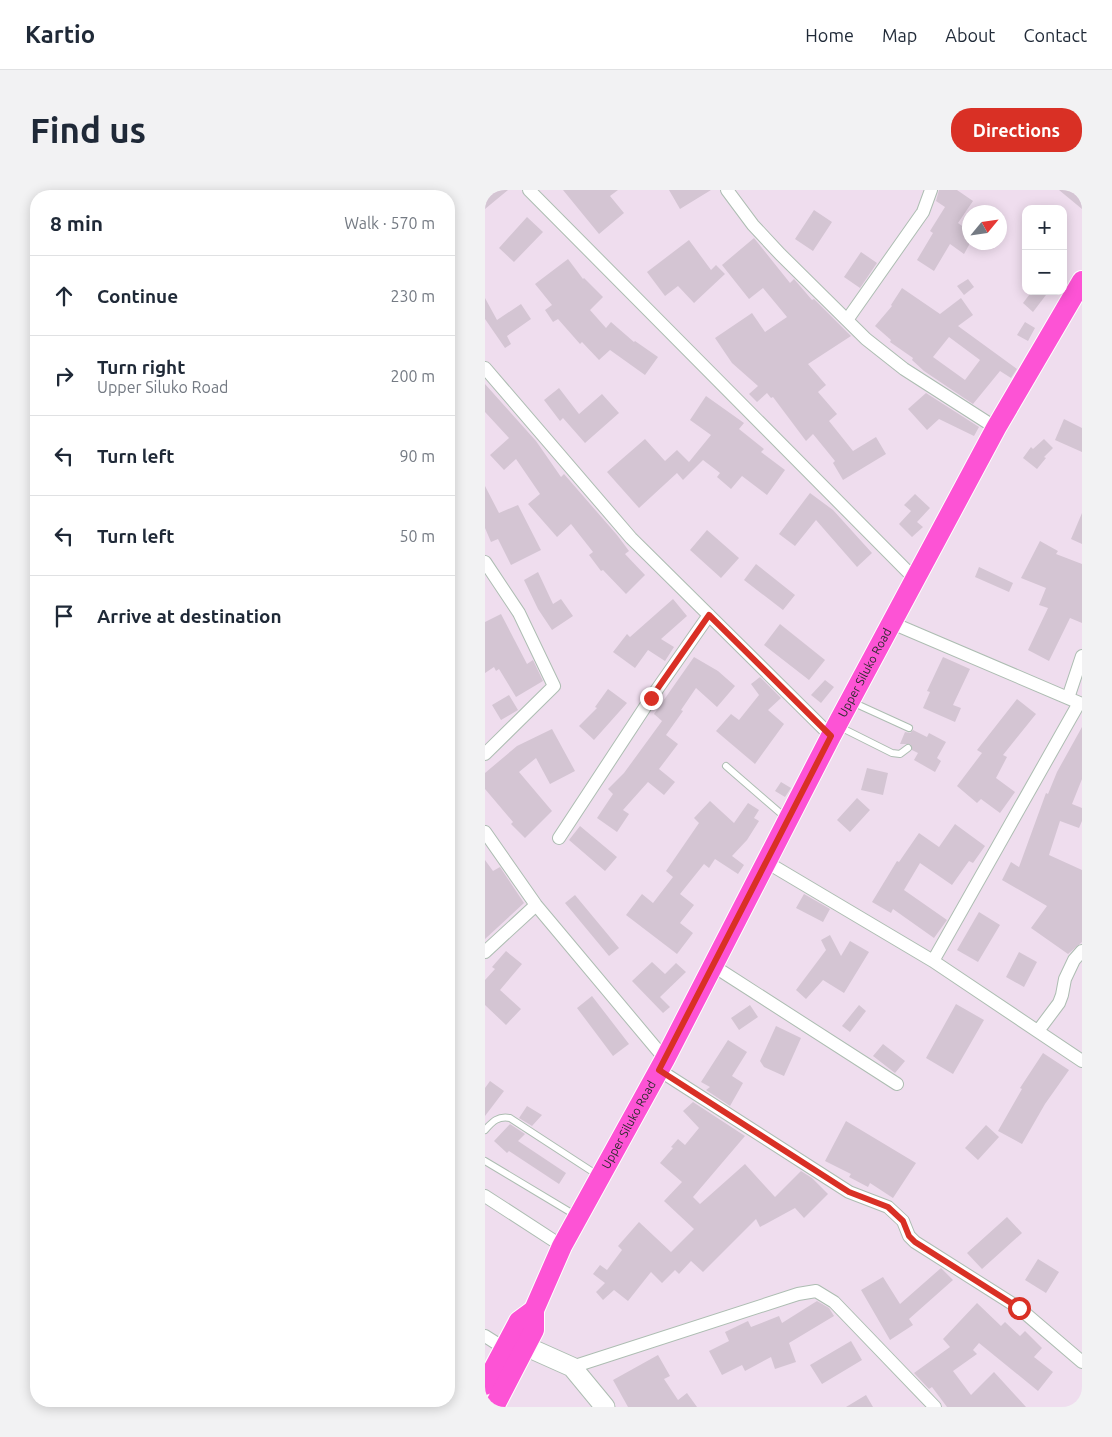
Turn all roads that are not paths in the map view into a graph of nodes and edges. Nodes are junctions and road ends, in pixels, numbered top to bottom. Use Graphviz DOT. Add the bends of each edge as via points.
graph roads {
  1 [pos="529,190"];
  2 [pos="727,190"];
  3 [pos="931,190"];
  4 [pos="1080,287"];
  5 [pos="847,320"];
  6 [pos="485,368"];
  7 [pos="996,428"];
  8 [pos="485,562"];
  9 [pos="915,579"];
  10 [pos="709,615"];
  11 [pos="892,623"];
  12 [pos="1082,656"];
  13 [pos="850,701"];
  14 [pos="1076,701"];
  15 [pos="909,728"];
  16 [pos="834,731"];
  17 [pos="908,748"];
  18 [pos="485,754"];
  19 [pos="726,766"];
  20 [pos="789,821"];
  21 [pos="485,832"];
  22 [pos="559,838"];
  23 [pos="768,863"];
  24 [pos="536,906"];
  25 [pos="1082,951"];
  26 [pos="485,952"];
  27 [pos="933,960"];
  28 [pos="712,965"];
  29 [pos="1038,1031"];
  30 [pos="1082,1061"];
  31 [pos="662,1064"];
  32 [pos="897,1084"];
  33 [pos="485,1130"];
  34 [pos="485,1161"];
  35 [pos="600,1177"];
  36 [pos="485,1196"];
  37 [pos="579,1217"];
  38 [pos="562,1246"];
  39 [pos="534,1310"];
  40 [pos="485,1336"];
  41 [pos="525,1346"];
  42 [pos="504,1348"];
  43 [pos="1082,1362"];
  44 [pos="572,1367"];
  45 [pos="485,1385"];
  46 [pos="494,1407"];
  47 [pos="605,1407"];
  48 [pos="935,1407"];
  1 -- 9 [label="street"];
  2 -- 5 [label="street" via="753,225"];
  3 -- 5 [label="street" via="923,212"];
  4 -- 7 [label="main road, Upper Siluko Road"];
  5 -- 7 [label="street" via="904,370"];
  6 -- 10 [label="street" via="631,538"];
  7 -- 9 [label="main road, Upper Siluko Road"];
  8 -- 18 [label="street" via="519,613 554,686"];
  9 -- 11 [label="main road, Upper Siluko Road"];
  10 -- 16 [label="street"];
  10 -- 22 [label="street"];
  11 -- 13 [label="main road, Upper Siluko Road"];
  11 -- 14 [label="street"];
  12 -- 14 [label="street"];
  13 -- 15 [label="lane"];
  13 -- 16 [label="main road, Upper Siluko Road"];
  14 -- 27 [label="street"];
  16 -- 17 [label="lane" via="892,753 900,754"];
  16 -- 20 [label="main road, Upper Siluko Road"];
  19 -- 20 [label="lane"];
  20 -- 23 [label="main road, Upper Siluko Road"];
  21 -- 24 [label="street"];
  23 -- 27 [label="street"];
  23 -- 28 [label="main road, Upper Siluko Road"];
  24 -- 26 [label="street"];
  24 -- 31 [label="street"];
  25 -- 29 [label="street" via="1065,979 1063,996"];
  27 -- 29 [label="street"];
  28 -- 31 [label="main road, Upper Siluko Road"];
  28 -- 32 [label="street"];
  29 -- 30 [label="street"];
  31 -- 35 [label="main road, Upper Siluko Road"];
  31 -- 43 [label="street" via="849,1192 888,1207 903,1221 915,1242 1019,1308"];
  33 -- 35 [label="lane" via="494,1120 510,1118"];
  34 -- 37 [label="lane"];
  35 -- 37 [label="main road, Upper Siluko Road"];
  36 -- 38 [label="street"];
  37 -- 38 [label="main road, Upper Siluko Road"];
  38 -- 39 [label="main road, Upper Siluko Road"];
  39 -- 41 [label="main road, Upper Siluko Road" via="534,1330"];
  39 -- 42 [label="main road, Upper Siluko Road" via="519,1321"];
  40 -- 42 [label="street"];
  41 -- 44 [label="street"];
  41 -- 46 [label="main road, Upper Siluko Road"];
  42 -- 45 [label="main road, Upper Siluko Road"];
  44 -- 47 [label="street"];
  44 -- 48 [label="street" via="797,1294 816,1291 834,1302"];
}
